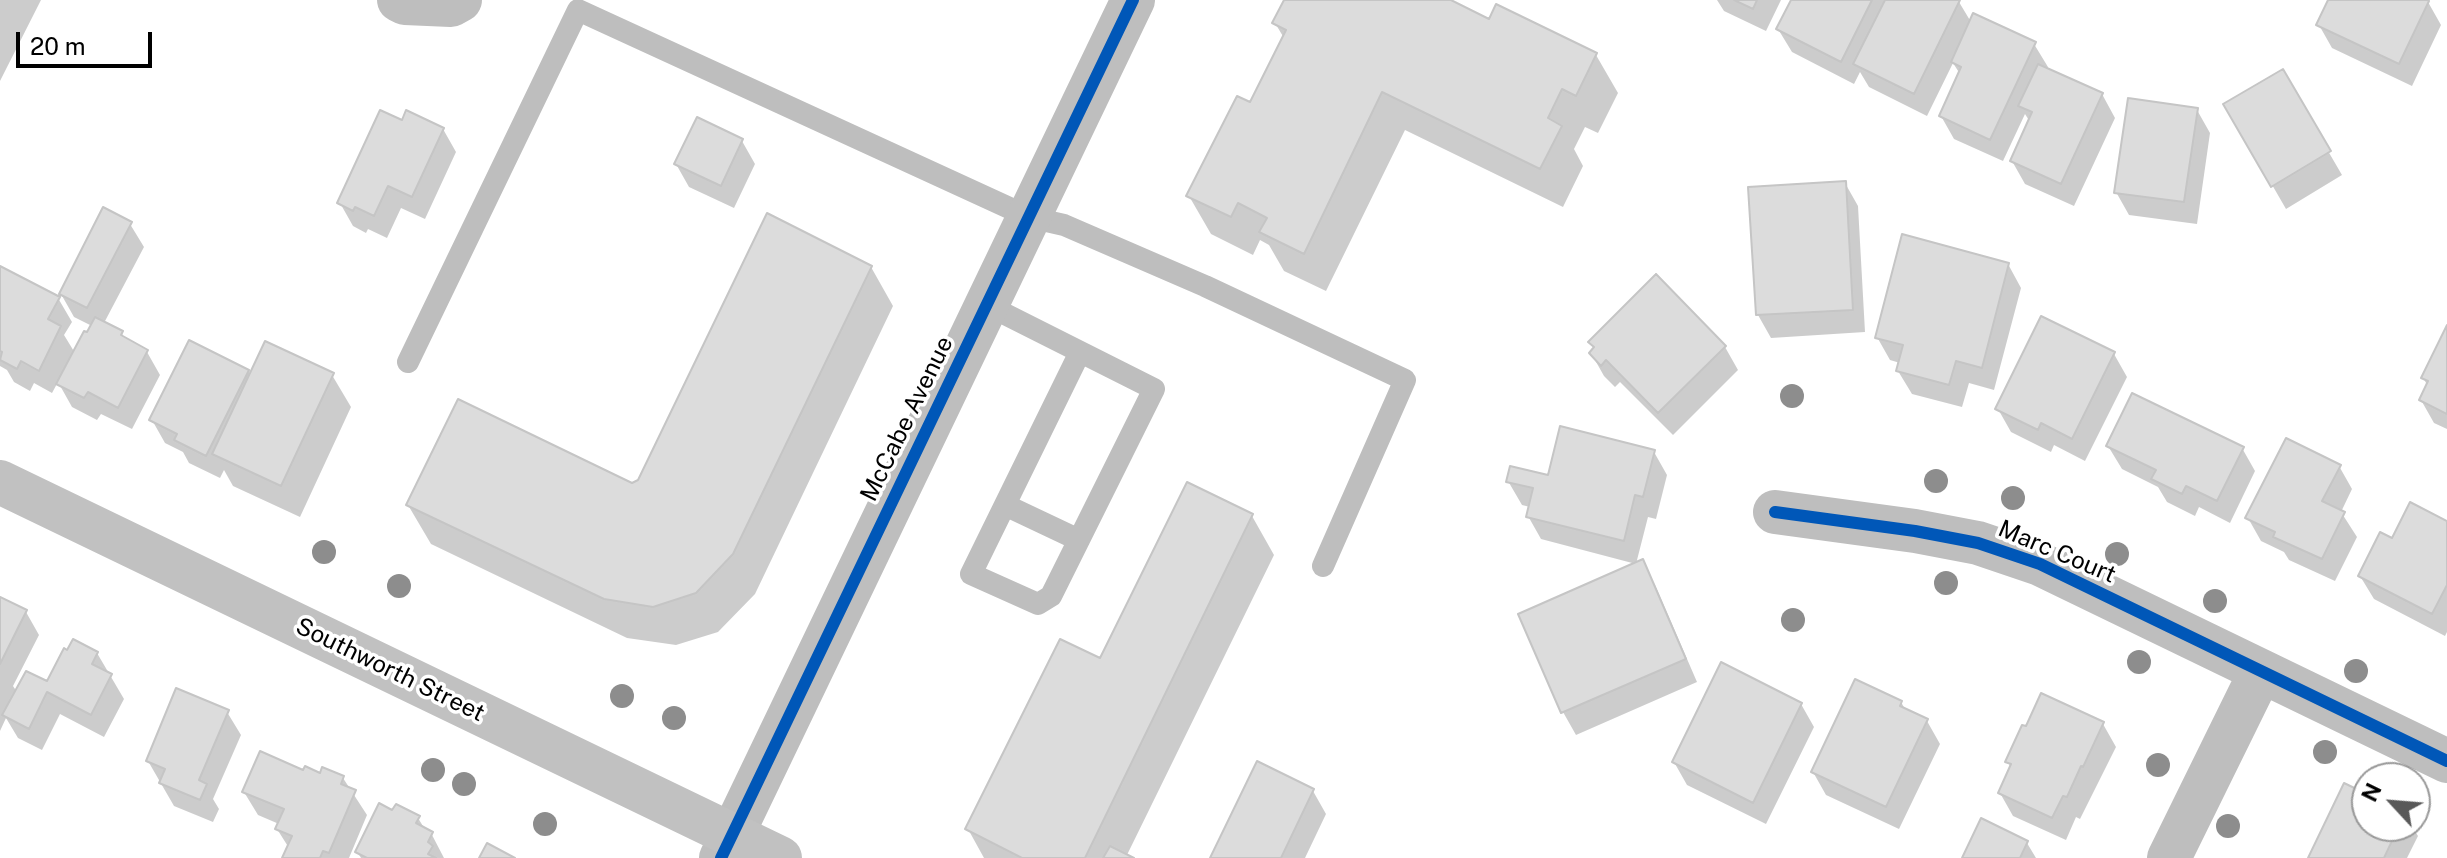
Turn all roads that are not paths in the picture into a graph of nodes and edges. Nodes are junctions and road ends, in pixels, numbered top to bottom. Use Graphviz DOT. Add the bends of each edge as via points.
graph roads {
  1 [pos="399,0"];
  2 [pos="460,0"];
  3 [pos="1133,0"];
  4 [pos="1029,217"];
  5 [pos="987,305"];
  6 [pos="1080,352"];
  7 [pos="408,362"];
  8 [pos="0,482"];
  9 [pos="1005,505"];
  10 [pos="1775,512"];
  11 [pos="1079,540"];
  12 [pos="1323,566"];
  13 [pos="2261,671"];
  14 [pos="2446,759"];
  15 [pos="727,846"];
  16 [pos="780,858"];
  17 [pos="2169,858"];
  1 -- 2 [label="street" via="451,5"];
  3 -- 4 [label="street, McCabe Avenue"];
  4 -- 5 [label="street, McCabe Avenue"];
  4 -- 7 [label="lane" via="578,10"];
  4 -- 12 [label="lane" via="1064,225 1205,286 1405,380"];
  5 -- 6 [label="lane"];
  5 -- 15 [label="street, McCabe Avenue"];
  6 -- 9 [label="lane"];
  6 -- 11 [label="lane" via="1154,389"];
  8 -- 15 [label="main road, Southworth Street"];
  9 -- 11 [label="lane"];
  9 -- 11 [label="lane" via="971,574 1038,604 1051,596"];
  10 -- 13 [label="street, Marc Court" via="1978,543 2040,564"];
  13 -- 14 [label="street, Marc Court"];
  13 -- 17 [label="street"];
  15 -- 16 [label="main road, Southworth Street"];
}
